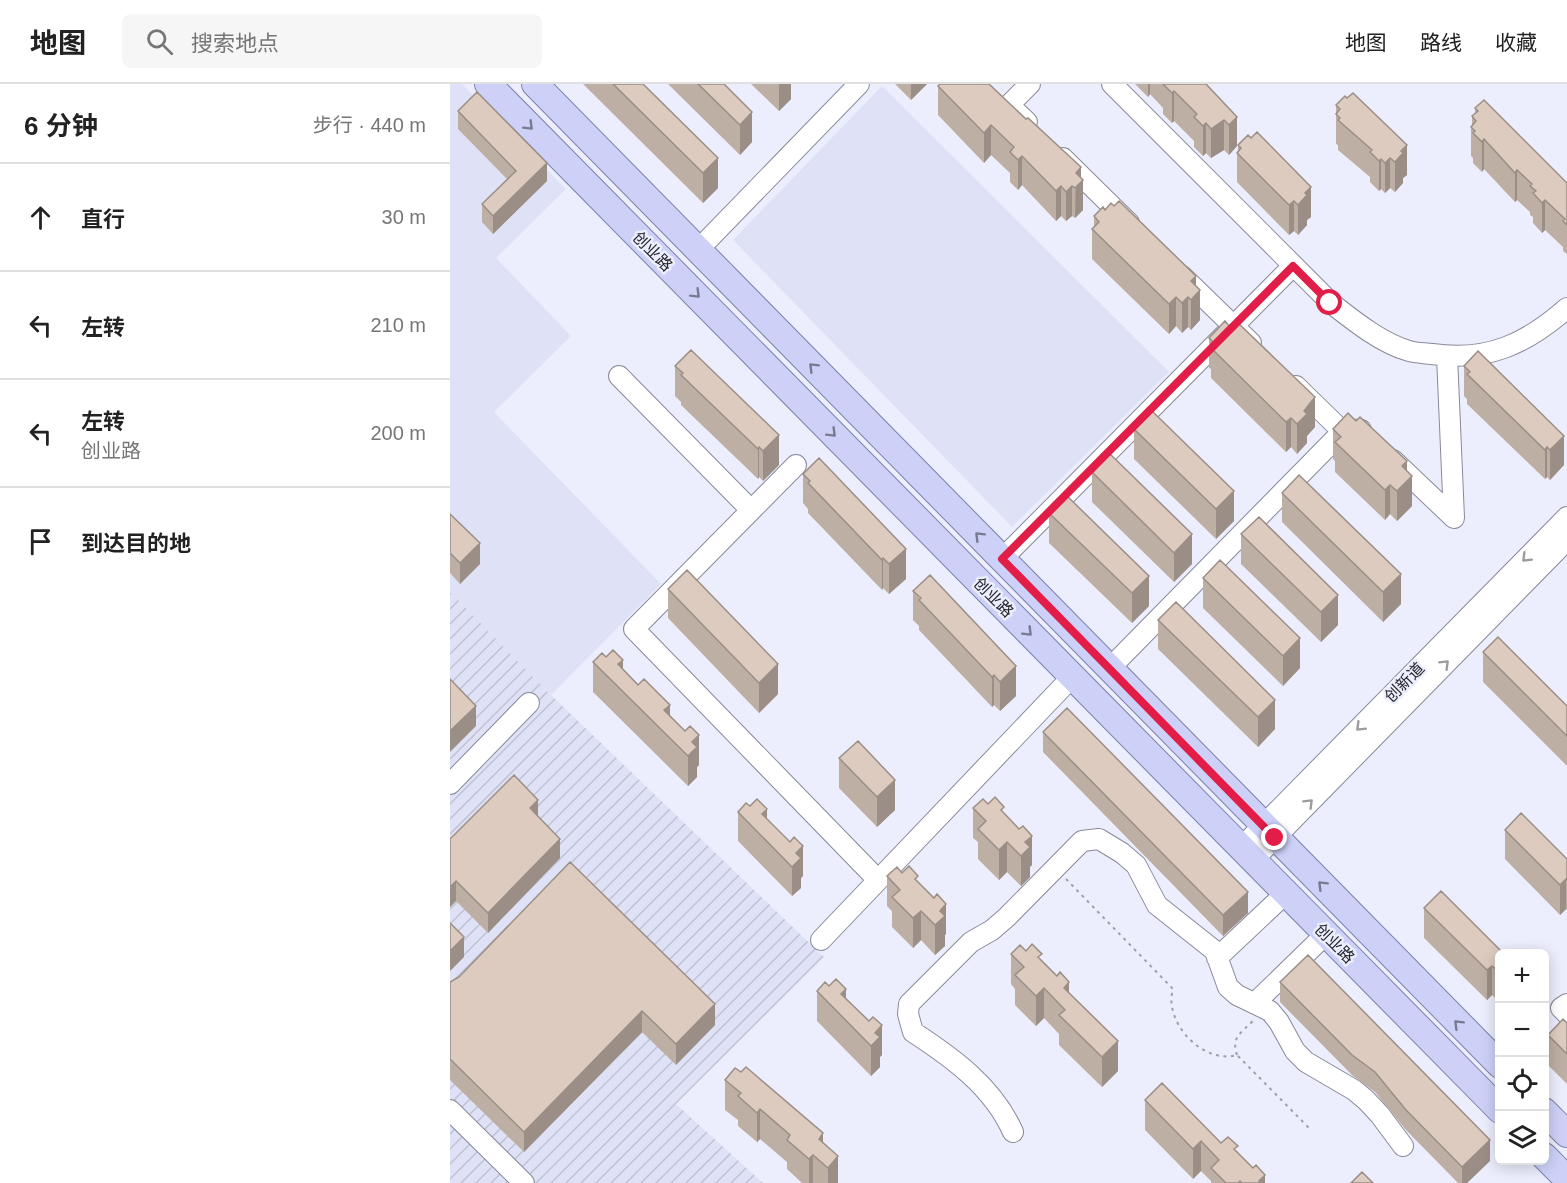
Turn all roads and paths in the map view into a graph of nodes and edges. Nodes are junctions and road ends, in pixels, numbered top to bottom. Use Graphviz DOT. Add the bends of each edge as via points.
graph roads {
  1 [pos="488,84"];
  2 [pos="859,84"];
  3 [pos="1030,84"];
  4 [pos="1112,84"];
  5 [pos="539,85"];
  6 [pos="1142,236"];
  7 [pos="698,250"];
  8 [pos="1167,261"];
  9 [pos="1293,266"];
  10 [pos="1567,308"];
  11 [pos="1233,326"];
  12 [pos="1447,356"];
  13 [pos="1266,358"];
  14 [pos="1283,374"];
  15 [pos="618,376"];
  16 [pos="1344,429"];
  17 [pos="796,465"];
  18 [pos="751,510"];
  19 [pos="1567,517"];
  20 [pos="1567,540"];
  21 [pos="1002,559"];
  22 [pos="1109,669"];
  23 [pos="1072,677"];
  24 [pos="529,703"];
  25 [pos="450,784"];
  26 [pos="1269,832"];
  27 [pos="1247,854"];
  28 [pos="1055,869"];
  29 [pos="878,880"];
  30 [pos="1286,893"];
  31 [pos="1326,934"];
  32 [pos="821,940"];
  33 [pos="1217,958"];
  34 [pos="1567,1004"];
  35 [pos="1261,1006"];
  36 [pos="1567,1014"];
  37 [pos="1237,1055"];
  38 [pos="1495,1060"];
  39 [pos="1495,1105"];
  40 [pos="450,1110"];
  41 [pos="1549,1115"];
  42 [pos="1311,1130"];
  43 [pos="1013,1132"];
  44 [pos="1567,1134"];
  45 [pos="1403,1146"];
  46 [pos="1549,1160"];
  47 [pos="1567,1179"];
  48 [pos="524,1183"];
  1 -- 23 [label="main road, 创业路, one-way"];
  2 -- 7 [label="street"];
  3 -- 6 [label="street" via="1009,105"];
  4 -- 9 [label="street"];
  5 -- 7 [label="main road, 创业路"];
  21 -- 7 [label="main road, 创业路, one-way"];
  8 -- 11 [label="street"];
  9 -- 11 [label="street"];
  9 -- 12 [label="street" via="1330,303 1381,338 1409,351"];
  10 -- 12 [label="street" via="1515,345 1492,353"];
  11 -- 13 [label="street"];
  11 -- 21 [label="street"];
  12 -- 16 [label="street" via="1454,518 1360,430"];
  14 -- 16 [label="street"];
  15 -- 18 [label="street"];
  16 -- 22 [label="street"];
  17 -- 18 [label="street"];
  18 -- 29 [label="street" via="634,628"];
  19 -- 26 [label="street, 创新道, one-way"];
  26 -- 20 [label="street, 创新道, one-way"];
  21 -- 22 [label="main road, 创业路"];
  22 -- 26 [label="main road, 创业路"];
  23 -- 27 [label="main road, 创业路"];
  23 -- 29 [label="street"];
  24 -- 25 [label="street"];
  26 -- 27 [label="street, 创新道"];
  38 -- 26 [label="main road, 创业路, one-way"];
  27 -- 30 [label="main road, 创业路"];
  28 -- 33 [label="street" via="1082,841 1099,839 1136,865 1157,905 1206,943"];
  28 -- 37 [label="path" via="1173,989 1173,1013 1192,1040 1216,1057"];
  28 -- 43 [label="street" via="1007,917 971,942 909,1004 913,1032 972,1076 1005,1115"];
  29 -- 32 [label="street"];
  30 -- 31 [label="main road, 创业路"];
  30 -- 33 [label="street"];
  31 -- 35 [label="street"];
  31 -- 39 [label="main road, 创业路"];
  33 -- 35 [label="street" via="1228,987"];
  34 -- 36 [label="street" via="1561,1008"];
  35 -- 37 [label="path" via="1237,1036"];
  35 -- 45 [label="street" via="1279,1022 1306,1062 1366,1100"];
  37 -- 42 [label="path"];
  40 -- 48 [label="street"];
  41 -- 44 [label="main road"];
  46 -- 47 [label="main road"];
}
